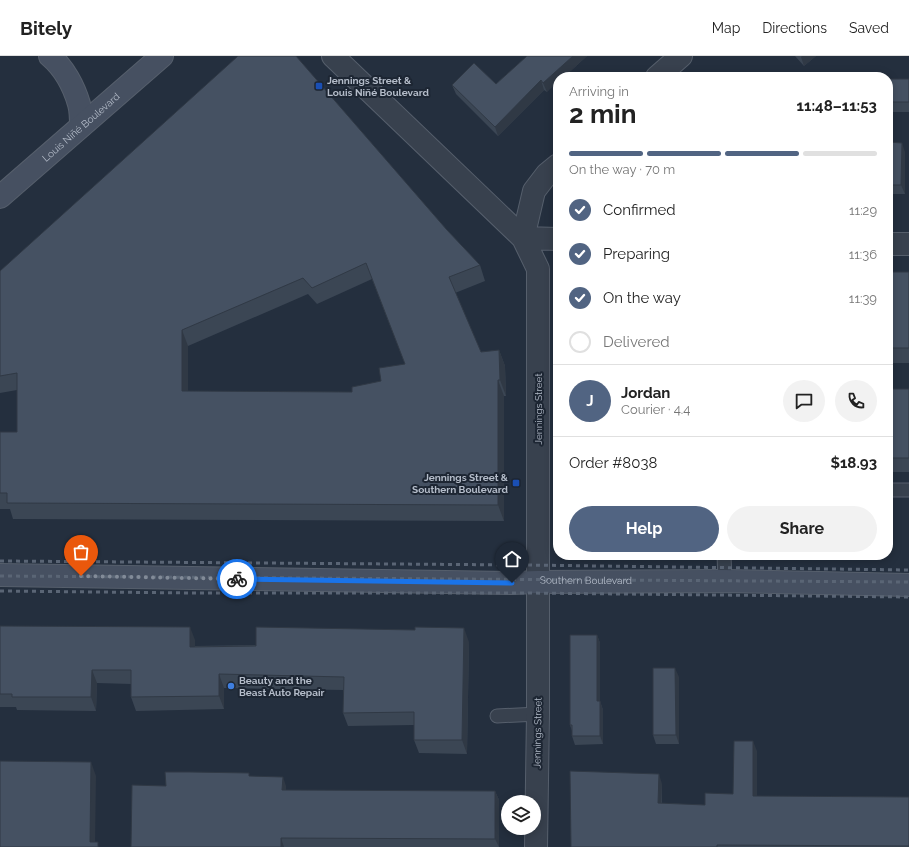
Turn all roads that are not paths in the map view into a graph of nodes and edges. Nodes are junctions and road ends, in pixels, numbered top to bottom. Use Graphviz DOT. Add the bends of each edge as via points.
graph roads {
  1 [pos="50,56"];
  2 [pos="162,56"];
  3 [pos="333,56"];
  4 [pos="681,56"];
  5 [pos="663,72"];
  6 [pos="81,126"];
  7 [pos="553,169"];
  8 [pos="0,197"];
  9 [pos="523,238"];
  10 [pos="553,239"];
  11 [pos="893,244"];
  12 [pos="909,244"];
  13 [pos="893,490"];
  14 [pos="909,490"];
  15 [pos="724,560"];
  16 [pos="0,575"];
  17 [pos="724,581"];
  18 [pos="537,582"];
  19 [pos="909,585"];
  20 [pos="538,714"];
  21 [pos="497,716"];
  22 [pos="536,847"];
  1 -- 6 [label="main road" via="71,84 79,105"];
  2 -- 6 [label="main road, Louis Niñé Boulevard"];
  3 -- 9 [label="street, Jennings Street"];
  4 -- 5 [label="street"];
  6 -- 8 [label="main road, Louis Niñé Boulevard"];
  7 -- 9 [label="street" via="534,191"];
  9 -- 10 [label="street"];
  9 -- 18 [label="street, Jennings Street" via="538,269"];
  11 -- 12 [label="street"];
  13 -- 14 [label="lane"];
  15 -- 17 [label="lane"];
  16 -- 18 [label="main road, Southern Boulevard"];
  17 -- 18 [label="main road, Southern Boulevard"];
  17 -- 19 [label="main road, Southern Boulevard"];
  18 -- 20 [label="street, Jennings Street"];
  20 -- 21 [label="lane"];
  20 -- 22 [label="street, Jennings Street"];
}
